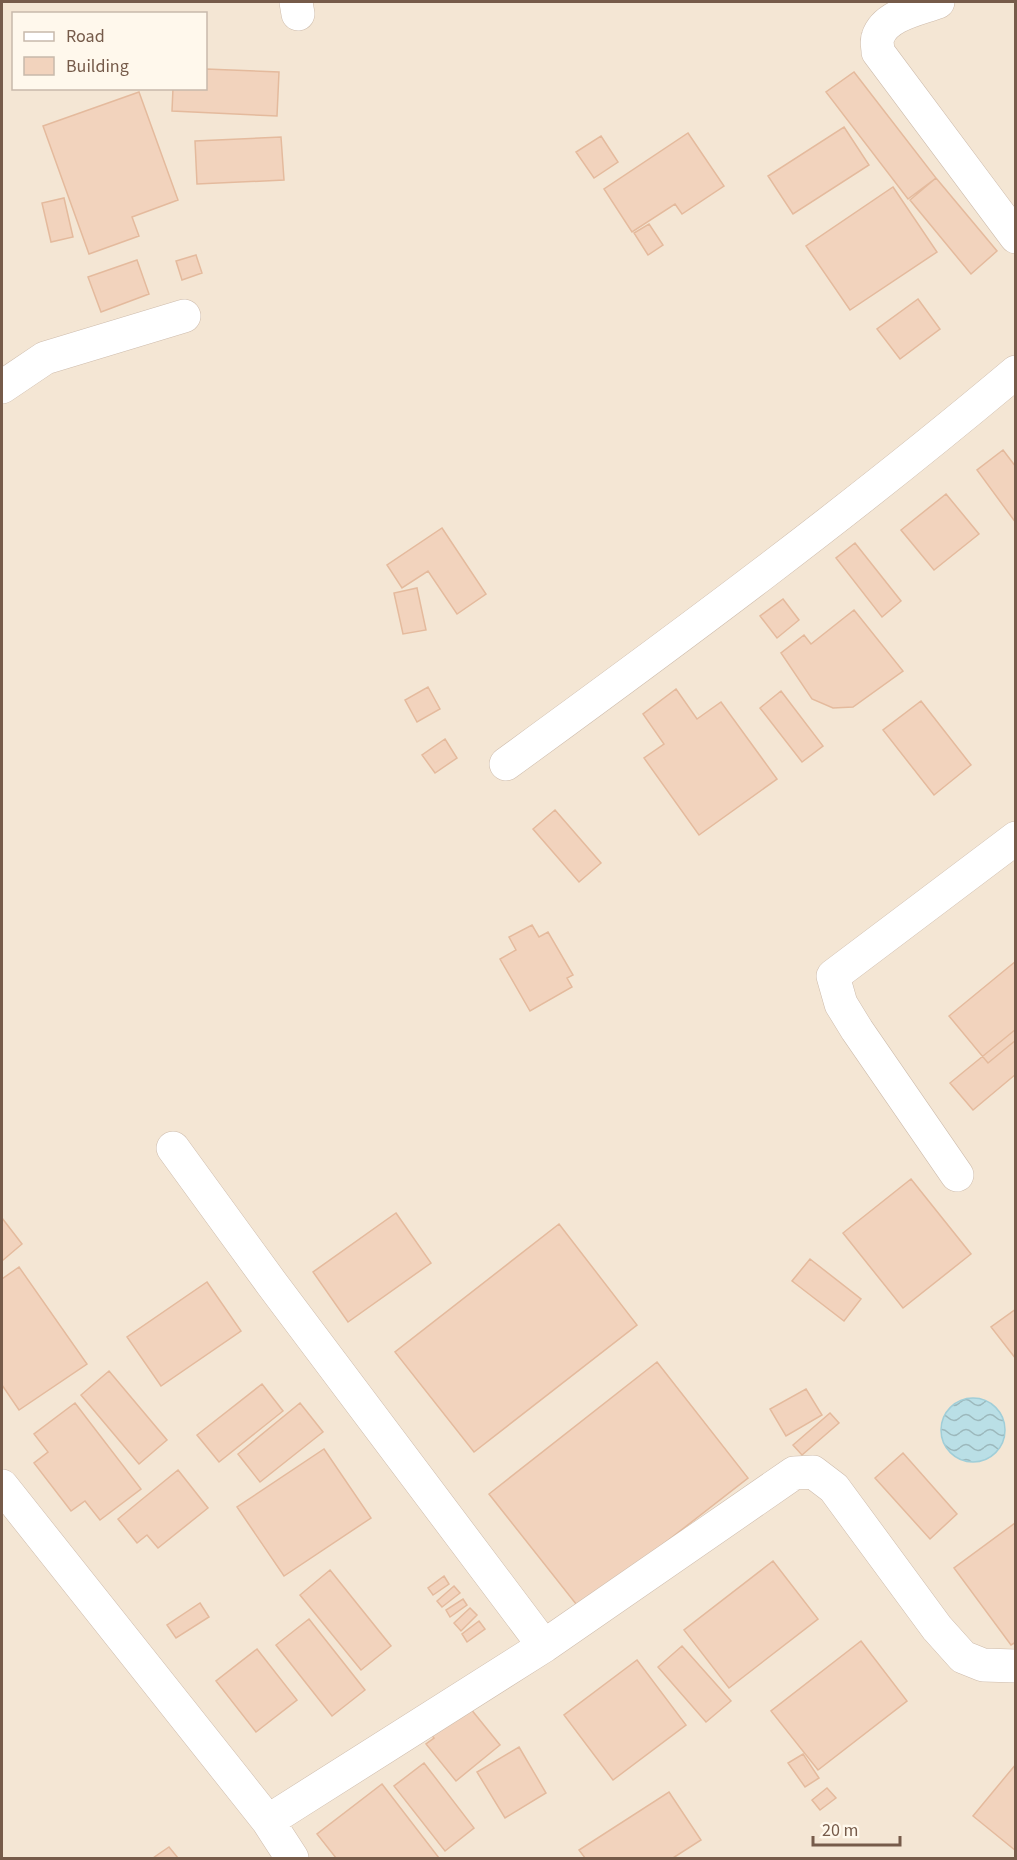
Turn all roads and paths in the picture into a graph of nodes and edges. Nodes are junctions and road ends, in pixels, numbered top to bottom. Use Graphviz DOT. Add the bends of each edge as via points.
graph roads {
  1 [pos="938,2"];
  2 [pos="1016,237"];
  3 [pos="184,316"];
  4 [pos="1016,372"];
  5 [pos="2,387"];
  6 [pos="506,764"];
  7 [pos="1016,838"];
  8 [pos="173,1148"];
  9 [pos="957,1175"];
  10 [pos="2,1486"];
  11 [pos="544,1646"];
  12 [pos="1016,1666"];
  13 [pos="268,1821"];
  14 [pos="292,1858"];
  1 -- 2 [label="street" via="887,24 877,38 878,52"];
  3 -- 5 [label="street" via="45,358"];
  4 -- 6 [label="street" via="857,500"];
  7 -- 9 [label="street" via="833,976 841,1004 856,1030"];
  8 -- 11 [label="street"];
  10 -- 13 [label="street"];
  11 -- 12 [label="street" via="780,1481 794,1473 813,1472 834,1488 937,1628 963,1657 983,1665"];
  11 -- 13 [label="street"];
  13 -- 14 [label="street"];
}
